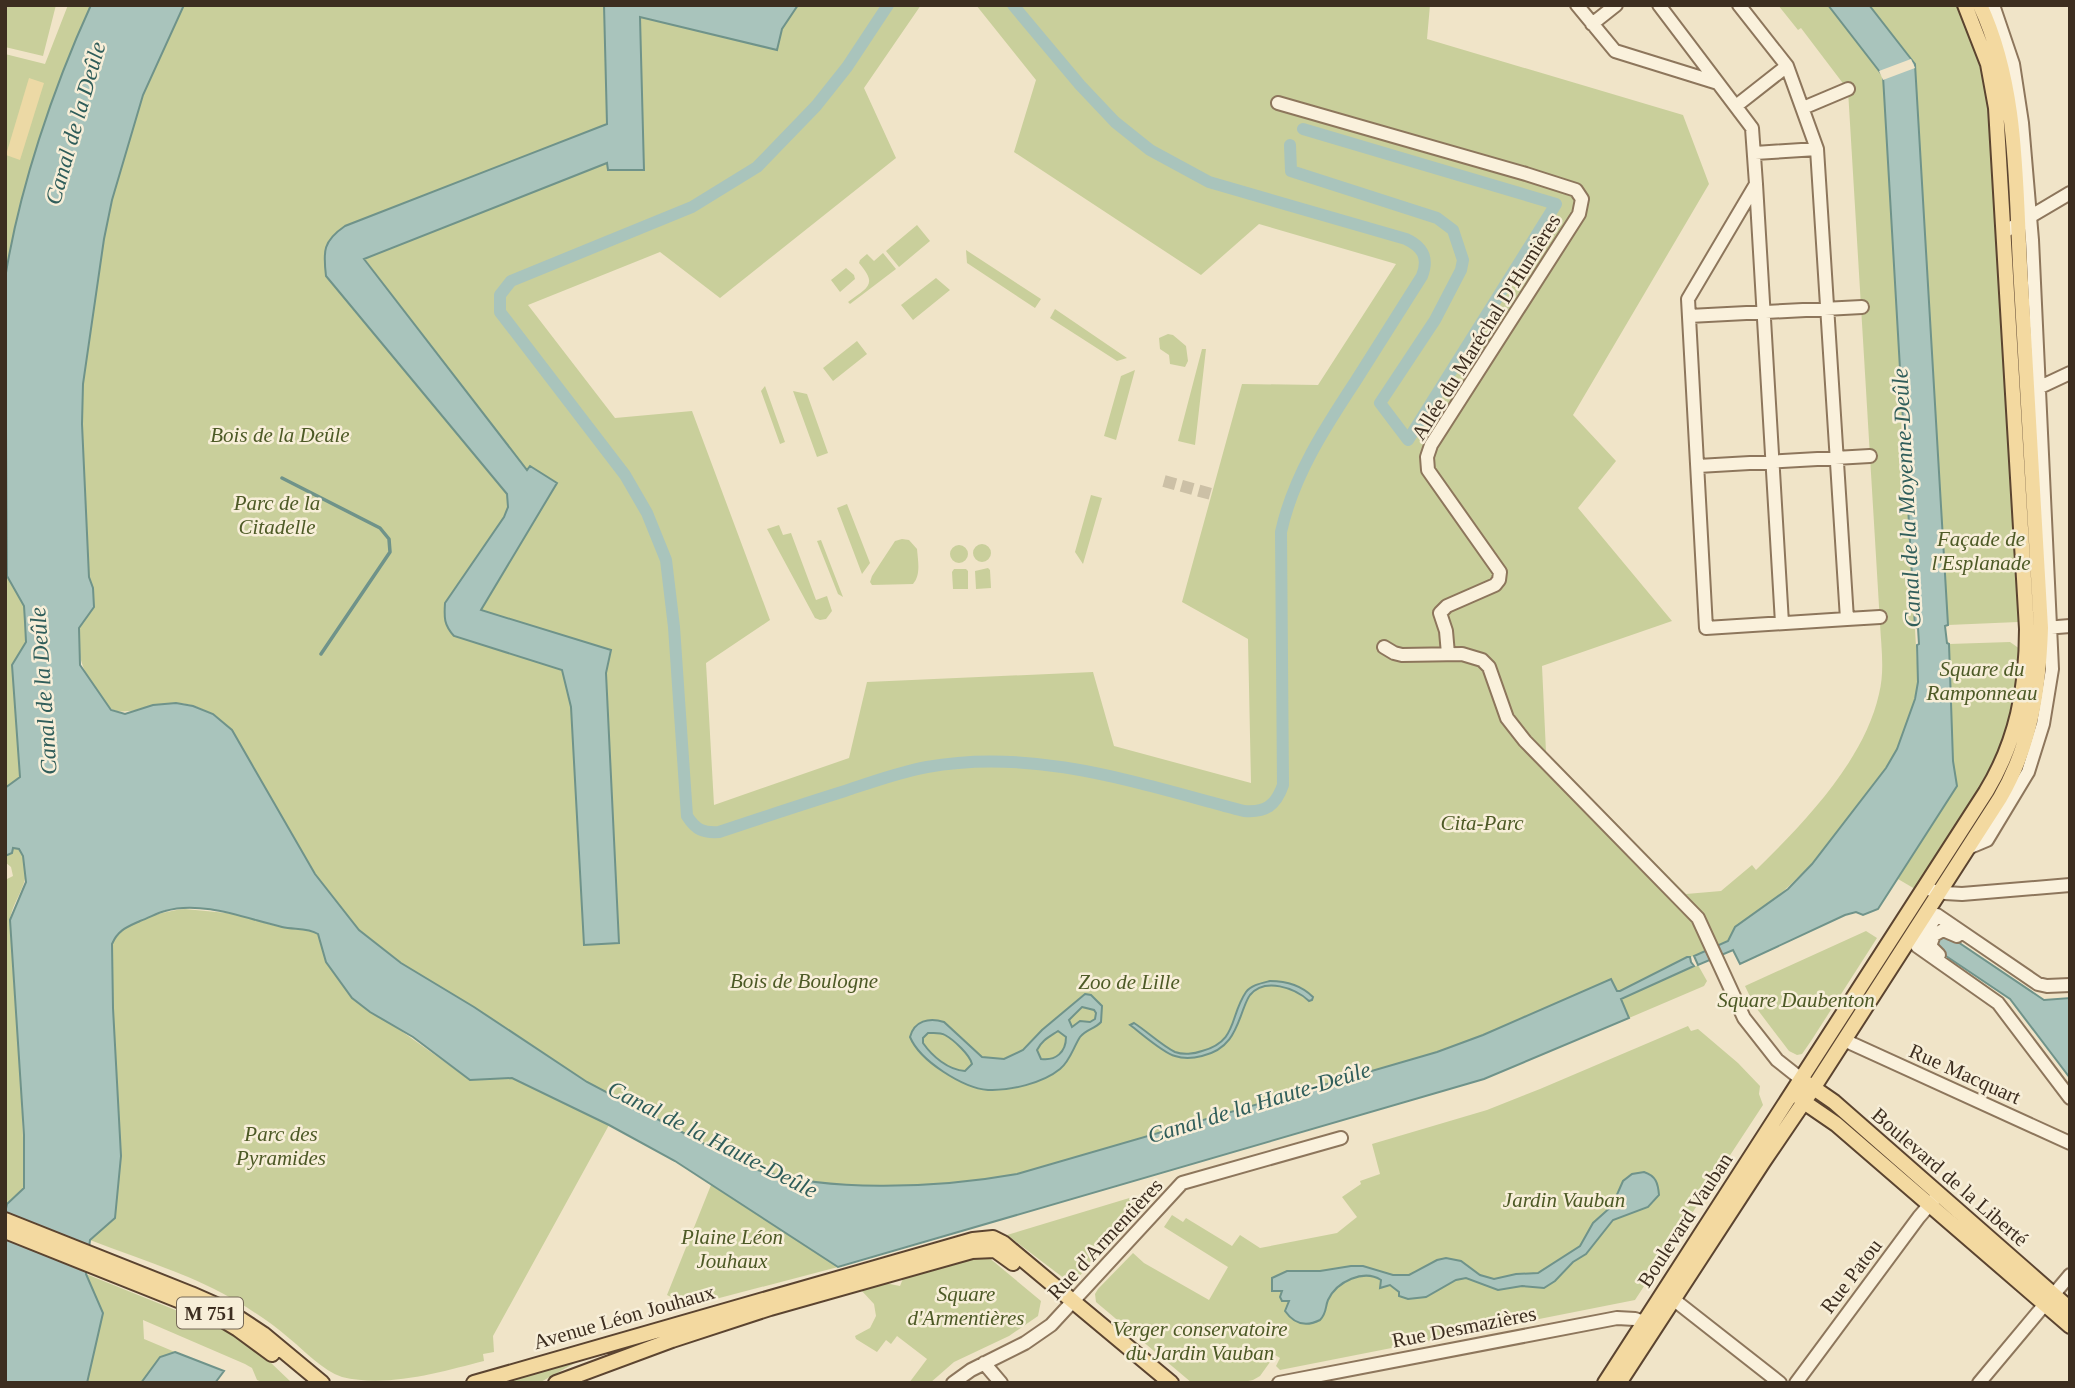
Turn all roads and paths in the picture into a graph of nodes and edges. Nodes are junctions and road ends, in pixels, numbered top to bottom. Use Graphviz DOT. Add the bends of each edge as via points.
graph roads {
  1 [pos="1577,5"];
  2 [pos="1616,5"];
  3 [pos="1659,5"];
  4 [pos="1739,5"];
  5 [pos="1965,5"];
  6 [pos="1980,5"];
  7 [pos="1993,5"];
  8 [pos="1592,24"];
  9 [pos="1787,66"];
  10 [pos="1718,83"];
  11 [pos="1847,89"];
  12 [pos="1278,103"];
  13 [pos="1736,106"];
  14 [pos="1803,108"];
  15 [pos="1817,149"];
  16 [pos="1755,153"];
  17 [pos="1756,184"];
  18 [pos="2070,193"];
  19 [pos="2024,221"];
  20 [pos="2004,232"];
  21 [pos="1861,307"];
  22 [pos="1828,308"];
  23 [pos="1764,312"];
  24 [pos="1689,316"];
  25 [pos="2070,373"];
  26 [pos="2038,388"];
  27 [pos="1870,456"];
  28 [pos="1838,458"];
  29 [pos="1773,462"];
  30 [pos="1698,466"];
  31 [pos="1880,617"];
  32 [pos="1847,619"];
  33 [pos="1782,623"];
  34 [pos="2070,626"];
  35 [pos="2040,628"];
  36 [pos="1384,647"];
  37 [pos="1448,654"];
  38 [pos="2070,885"];
  39 [pos="1942,891"];
  40 [pos="1921,892"];
  41 [pos="2070,985"];
  42 [pos="2070,993"];
  43 [pos="1844,1040"];
  44 [pos="1801,1079"];
  45 [pos="2070,1085"];
  46 [pos="1815,1087"];
  47 [pos="2070,1098"];
  48 [pos="1804,1102"];
  49 [pos="1341,1138"];
  50 [pos="2070,1143"];
  51 [pos="1935,1199"];
  52 [pos="5,1220"];
  53 [pos="5,1231"];
  54 [pos="988,1243"];
  55 [pos="124,1273"];
  56 [pos="2070,1275"];
  57 [pos="1674,1299"];
  58 [pos="2049,1299"];
  59 [pos="1070,1304"];
  60 [pos="2070,1309"];
  61 [pos="1650,1324"];
  62 [pos="2070,1325"];
  63 [pos="984,1363"];
  64 [pos="304,1383"];
  65 [pos="322,1383"];
  66 [pos="474,1383"];
  67 [pos="556,1383"];
  68 [pos="953,1383"];
  69 [pos="1000,1383"];
  70 [pos="1161,1383"];
  71 [pos="1171,1383"];
  72 [pos="1279,1383"];
  73 [pos="1605,1383"];
  74 [pos="1619,1383"];
  75 [pos="1780,1383"];
  76 [pos="1796,1383"];
  77 [pos="1979,1383"];
  1 -- 8 [label="street"];
  2 -- 8 [label="street"];
  3 -- 10 [label="street"];
  4 -- 9 [label="street"];
  5 -- 20 [label="main road" via="1993,85"];
  6 -- 19 [label="main road" via="2007,89"];
  7 -- 19 [label="street" via="2016,75"];
  8 -- 10 [label="street" via="1615,51"];
  9 -- 13 [label="street"];
  9 -- 14 [label="street"];
  10 -- 13 [label="street"];
  11 -- 14 [label="street"];
  12 -- 37 [label="street, Allée du Maréchal D'Humières" via="1552,182 1576,190 1582,200 1579,214 1431,444 1427,457 1428,470 1500,572 1495,585 1440,613"];
  13 -- 16 [label="street" via="1752,128"];
  14 -- 15 [label="street"];
  15 -- 16 [label="street"];
  15 -- 22 [label="street"];
  16 -- 17 [label="street"];
  17 -- 23 [label="street"];
  17 -- 24 [label="street" via="1688,299"];
  18 -- 19 [label="street"];
  19 -- 20 [label="street"];
  19 -- 26 [label="street"];
  19 -- 35 [label="main road"];
  20 -- 35 [label="main road" via="2012,404"];
  21 -- 22 [label="street"];
  22 -- 23 [label="street"];
  22 -- 28 [label="street"];
  23 -- 24 [label="street"];
  23 -- 29 [label="street"];
  24 -- 30 [label="street"];
  25 -- 26 [label="street"];
  26 -- 35 [label="street"];
  27 -- 28 [label="street"];
  28 -- 29 [label="street"];
  28 -- 32 [label="street"];
  29 -- 30 [label="street"];
  29 -- 33 [label="street"];
  30 -- 33 [label="street" via="1706,628"];
  31 -- 32 [label="street"];
  32 -- 33 [label="street"];
  34 -- 35 [label="street"];
  35 -- 39 [label="main road" via="2037,693 2021,754 2005,789"];
  35 -- 40 [label="main road" via="2007,751"];
  36 -- 37 [label="street" via="1402,655"];
  37 -- 44 [label="street" via="1482,660 1489,667 1507,718 1525,741 1698,918 1744,1018 1784,1067"];
  38 -- 39 [label="street"];
  39 -- 40 [label="street"];
  39 -- 43 [label="main road"];
  40 -- 44 [label="main road"];
  41 -- 47 [label="street" via="2042,985 1937,915 1917,946 1998,1003"];
  42 -- 45 [label="street" via="2040,993 1949,931 1939,930 1930,942 1931,950 2006,1002"];
  43 -- 46 [label="main road"];
  43 -- 50 [label="street, Rue Macquart"];
  44 -- 46 [label="main road, Boulevard de la Liberté"];
  44 -- 48 [label="main road" via="1799,1093"];
  44 -- 61 [label="main road, Boulevard Vauban"];
  46 -- 48 [label="main road, Boulevard Vauban"];
  46 -- 51 [label="main road, Boulevard de la Liberté"];
  48 -- 51 [label="main road, Boulevard de la Liberté"];
  48 -- 57 [label="main road, Boulevard Vauban"];
  49 -- 59 [label="street, Rue d'Armentières" via="1182,1183"];
  51 -- 58 [label="main road, Boulevard de la Liberté"];
  51 -- 76 [label="street, Rue Patou"];
  52 -- 55 [label="main road, M 751"];
  53 -- 55 [label="main road, M 751"];
  54 -- 59 [label="main road" via="1003,1243"];
  54 -- 66 [label="main road, Avenue Léon Jouhaux" via="960,1244"];
  54 -- 67 [label="main road, Avenue Léon Jouhaux" via="672,1340"];
  55 -- 64 [label="main road, M 751" via="225,1321"];
  55 -- 65 [label="main road, M 751" via="191,1294 232,1313"];
  56 -- 58 [label="street"];
  57 -- 61 [label="main road, Boulevard Vauban"];
  57 -- 75 [label="street"];
  58 -- 60 [label="main road, Boulevard de la Liberté"];
  58 -- 62 [label="main road, Boulevard de la Liberté"];
  58 -- 77 [label="street"];
  59 -- 63 [label="street, Rue d'Armentières" via="1032,1339"];
  59 -- 70 [label="main road"];
  59 -- 71 [label="main road"];
  61 -- 72 [label="street, Rue Desmazières" via="1616,1318"];
  61 -- 73 [label="main road, Boulevard Vauban"];
  61 -- 74 [label="main road, Boulevard Vauban"];
  63 -- 68 [label="street, Rue d'Armentières"];
  63 -- 69 [label="street"];
}
